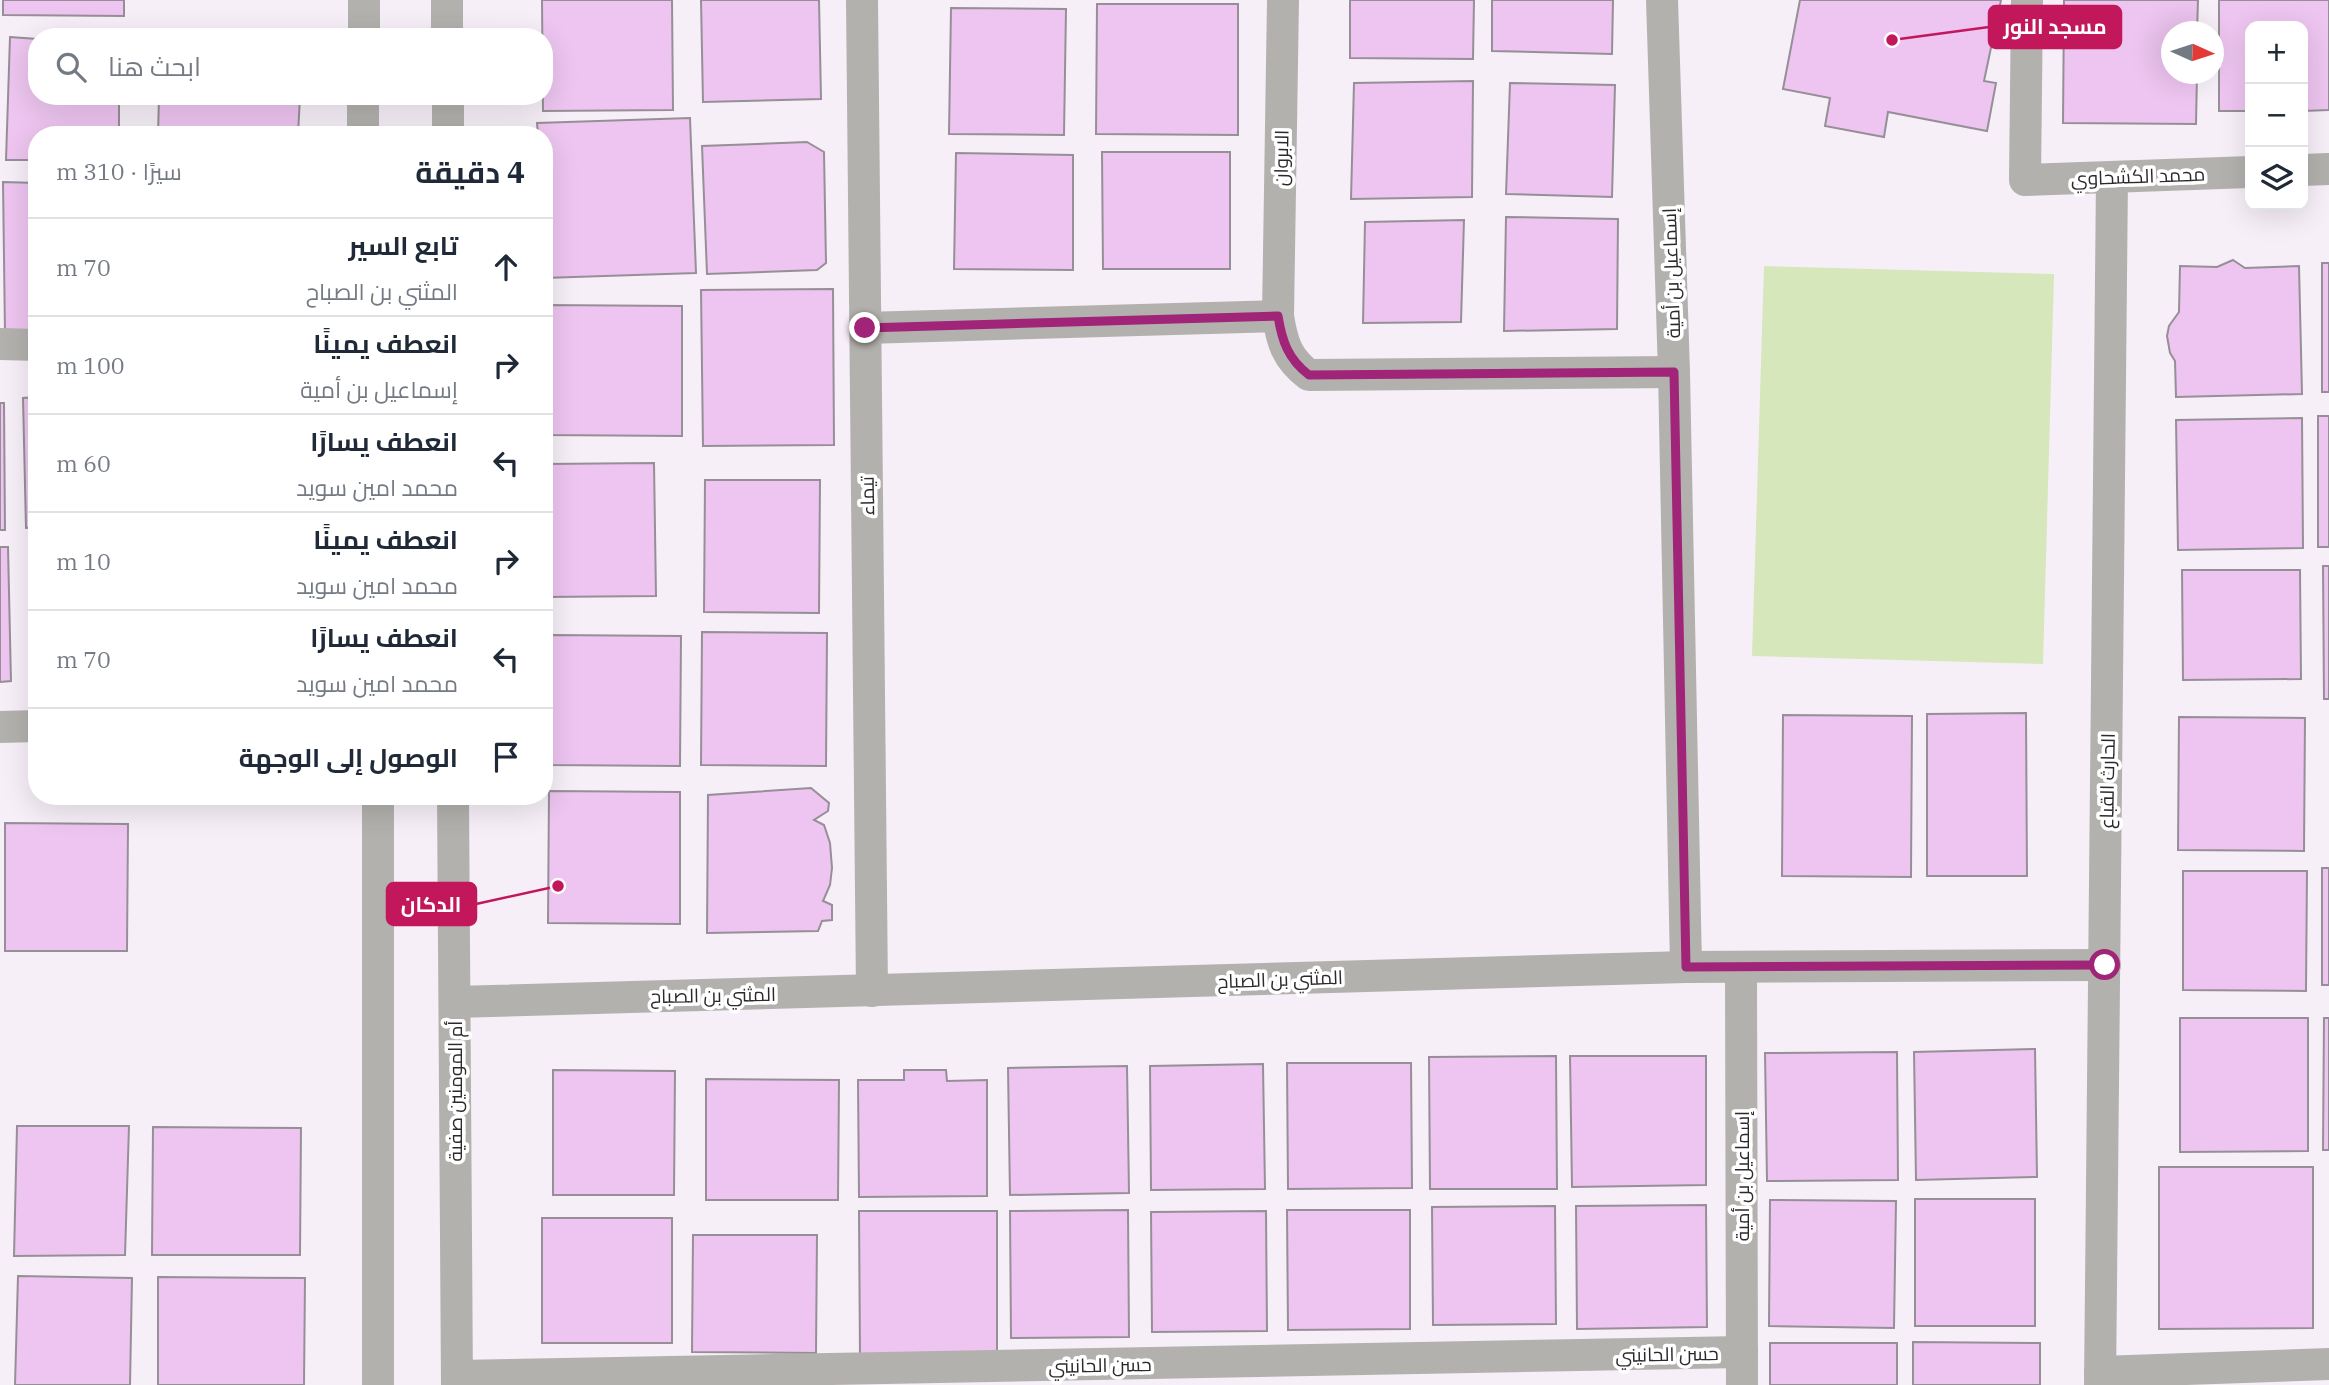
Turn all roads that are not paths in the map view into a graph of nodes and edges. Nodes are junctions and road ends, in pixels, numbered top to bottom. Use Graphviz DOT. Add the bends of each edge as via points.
graph roads {
  1 [pos="364,0"];
  2 [pos="447,0"];
  3 [pos="862,0"];
  4 [pos="1283,0"];
  5 [pos="1662,0"];
  6 [pos="2026,0"];
  7 [pos="364,28"];
  8 [pos="447,28"];
  9 [pos="363,105"];
  10 [pos="448,105"];
  11 [pos="363,126"];
  12 [pos="448,126"];
  13 [pos="2329,169"];
  14 [pos="2308,170"];
  15 [pos="2245,172"];
  16 [pos="2112,178"];
  17 [pos="1278,316"];
  18 [pos="865,328"];
  19 [pos="0,344"];
  20 [pos="28,345"];
  21 [pos="1674,372"];
  22 [pos="28,726"];
  23 [pos="0,727"];
  24 [pos="378,805"];
  25 [pos="453,805"];
  26 [pos="2105,965"];
  27 [pos="1686,967"];
  28 [pos="1741,968"];
  29 [pos="872,991"];
  30 [pos="454,1002"];
  31 [pos="1742,1352"];
  32 [pos="2329,1364"];
  33 [pos="1254,1373"];
  34 [pos="881,1377"];
  35 [pos="2100,1379"];
  36 [pos="457,1381"];
  37 [pos="378,1385"];
  38 [pos="1742,1385"];
  1 -- 7 [label="street"];
  2 -- 8 [label="street"];
  3 -- 18 [label="street, تيماء"];
  4 -- 17 [label="street, الابروان"];
  5 -- 21 [label="street, إسماعيل بن أمية"];
  6 -- 16 [label="street, محمد الكشحاوي" via="2025,180"];
  9 -- 11 [label="street"];
  10 -- 12 [label="street"];
  13 -- 14 [label="street"];
  15 -- 16 [label="street, محمد الكشحاوي"];
  16 -- 26 [label="street, الحارث القباع"];
  17 -- 18 [label="street"];
  17 -- 21 [label="street, الابروان" via="1281,337 1295,365 1309,375"];
  18 -- 29 [label="street, تيماء"];
  19 -- 20 [label="street"];
  21 -- 27 [label="street, إسماعيل بن أمية"];
  22 -- 23 [label="street"];
  24 -- 37 [label="street"];
  25 -- 30 [label="street, أم المومنين صفية"];
  26 -- 28 [label="street, المثني بن الصباح"];
  26 -- 35 [label="street, الحارث القباع"];
  27 -- 28 [label="street, المثني بن الصباح"];
  27 -- 29 [label="street, المثني بن الصباح"];
  28 -- 31 [label="street, إسماعيل بن أمية"];
  29 -- 30 [label="street, المثني بن الصباح"];
  30 -- 36 [label="street, أم المومنين صفية"];
  31 -- 33 [label="street, حسن الحانيني"];
  31 -- 38 [label="street, إسماعيل بن أمية"];
  32 -- 35 [label="street"];
  33 -- 34 [label="street, حسن الحانيني"];
  34 -- 36 [label="street, حسن الحانيني"];
}
